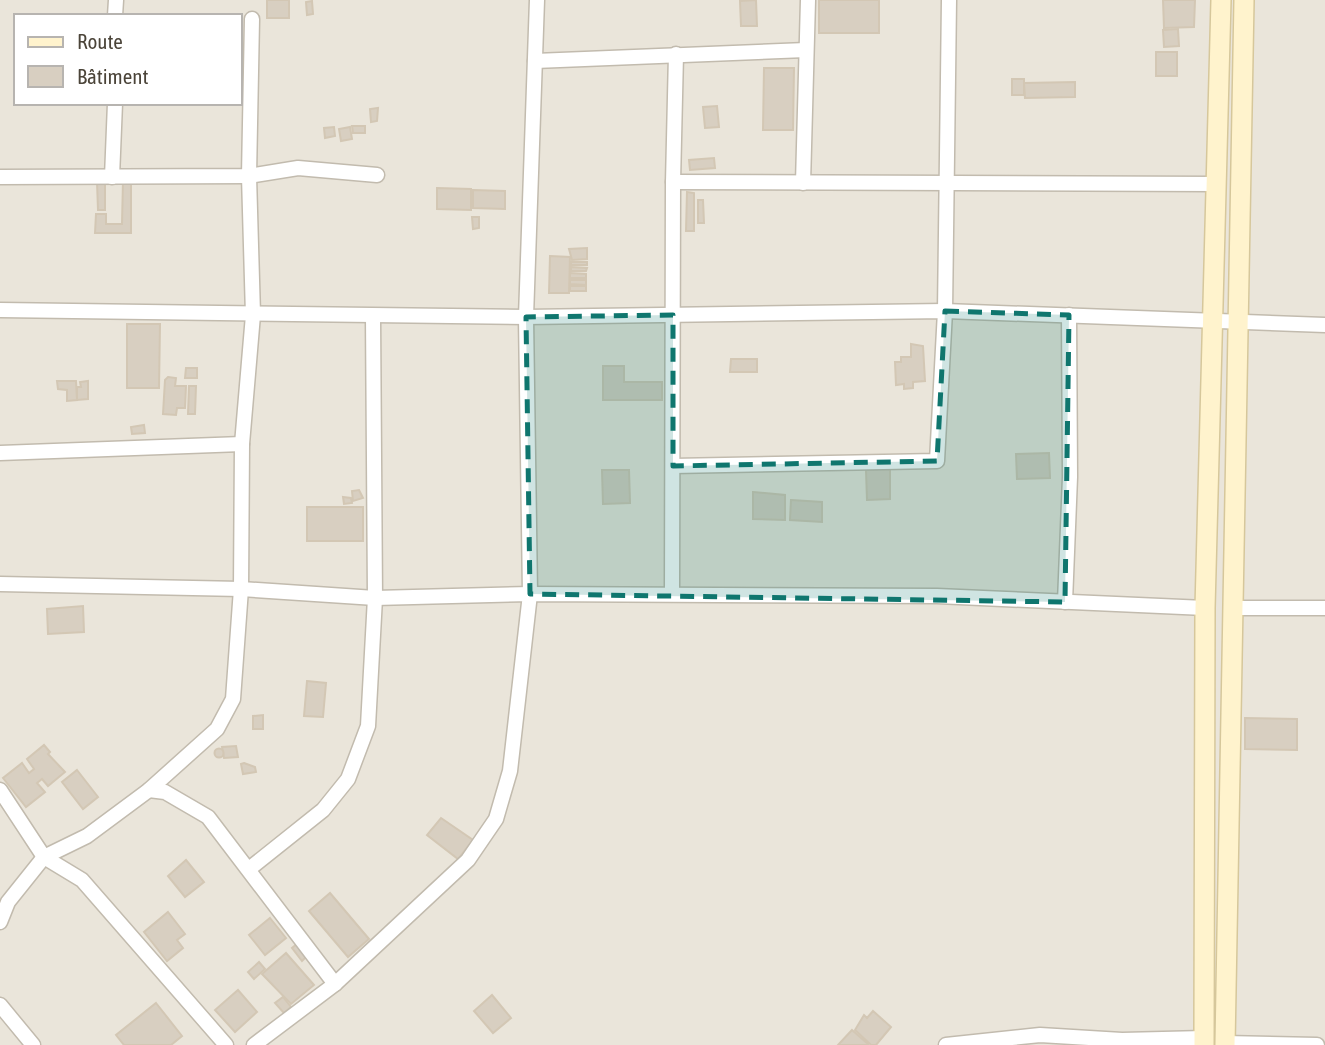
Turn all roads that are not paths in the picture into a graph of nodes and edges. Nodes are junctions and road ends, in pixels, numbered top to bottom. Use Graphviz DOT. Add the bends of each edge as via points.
graph roads {
  1 [pos="537,0"];
  2 [pos="808,0"];
  3 [pos="949,0"];
  4 [pos="1221,0"];
  5 [pos="1244,0"];
  6 [pos="252,19"];
  7 [pos="806,50"];
  8 [pos="676,54"];
  9 [pos="535,61"];
  10 [pos="115,105"];
  11 [pos="377,175"];
  12 [pos="249,176"];
  13 [pos="0,177"];
  14 [pos="112,177"];
  15 [pos="673,182"];
  16 [pos="803,183"];
  17 [pos="944,183"];
  18 [pos="1216,184"];
  19 [pos="0,310"];
  20 [pos="945,311"];
  21 [pos="253,315"];
  22 [pos="673,315"];
  23 [pos="1069,315"];
  24 [pos="373,317"];
  25 [pos="526,317"];
  26 [pos="1214,321"];
  27 [pos="1241,323"];
  28 [pos="1325,325"];
  29 [pos="242,444"];
  30 [pos="0,453"];
  31 [pos="673,466"];
  32 [pos="0,584"];
  33 [pos="241,589"];
  34 [pos="530,594"];
  35 [pos="672,594"];
  36 [pos="375,598"];
  37 [pos="1065,601"];
  38 [pos="1205,608"];
  39 [pos="1233,608"];
  40 [pos="1325,608"];
  41 [pos="0,789"];
  42 [pos="149,790"];
  43 [pos="44,857"];
  44 [pos="249,869"];
  45 [pos="0,922"];
  46 [pos="335,984"];
  47 [pos="0,1005"];
  48 [pos="1204,1041"];
  49 [pos="1225,1044"];
  50 [pos="33,1045"];
  51 [pos="226,1045"];
  52 [pos="254,1045"];
  53 [pos="946,1045"];
  54 [pos="1317,1045"];
  1 -- 9 [label="street"];
  2 -- 7 [label="street"];
  3 -- 17 [label="street"];
  4 -- 18 [label="main road"];
  5 -- 27 [label="main road"];
  6 -- 12 [label="street"];
  7 -- 8 [label="street"];
  7 -- 16 [label="street"];
  8 -- 9 [label="street"];
  8 -- 15 [label="street"];
  9 -- 25 [label="street"];
  10 -- 14 [label="street"];
  11 -- 12 [label="street" via="298,168"];
  12 -- 14 [label="street"];
  12 -- 21 [label="street"];
  13 -- 14 [label="street"];
  15 -- 16 [label="street"];
  15 -- 22 [label="street"];
  16 -- 17 [label="street"];
  17 -- 18 [label="street"];
  17 -- 20 [label="street"];
  18 -- 26 [label="main road"];
  19 -- 21 [label="street"];
  20 -- 22 [label="street"];
  20 -- 23 [label="street"];
  20 -- 31 [label="street" via="937,461"];
  21 -- 24 [label="street"];
  21 -- 29 [label="street"];
  22 -- 25 [label="street"];
  22 -- 31 [label="street"];
  23 -- 26 [label="street"];
  23 -- 37 [label="street"];
  24 -- 25 [label="street"];
  24 -- 36 [label="street"];
  25 -- 34 [label="street"];
  26 -- 27 [label="street"];
  26 -- 38 [label="main road"];
  27 -- 28 [label="street"];
  27 -- 39 [label="main road"];
  29 -- 30 [label="street"];
  29 -- 33 [label="street"];
  31 -- 35 [label="street"];
  32 -- 33 [label="street"];
  33 -- 36 [label="street"];
  33 -- 42 [label="street" via="233,699 217,729"];
  34 -- 35 [label="street"];
  34 -- 36 [label="street"];
  34 -- 46 [label="street" via="510,771 496,819 468,860"];
  35 -- 37 [label="street"];
  36 -- 44 [label="street" via="368,726 348,779 323,810"];
  37 -- 38 [label="street"];
  38 -- 48 [label="main road"];
  39 -- 40 [label="street"];
  39 -- 49 [label="main road"];
  41 -- 43 [label="street"];
  42 -- 43 [label="street" via="87,836"];
  42 -- 44 [label="street" via="164,792 208,817"];
  43 -- 45 [label="street" via="8,902"];
  43 -- 51 [label="street" via="82,880"];
  44 -- 46 [label="street"];
  46 -- 52 [label="street"];
  47 -- 50 [label="street"];
  48 -- 53 [label="street" via="1040,1035"];
  49 -- 54 [label="street"];
}
